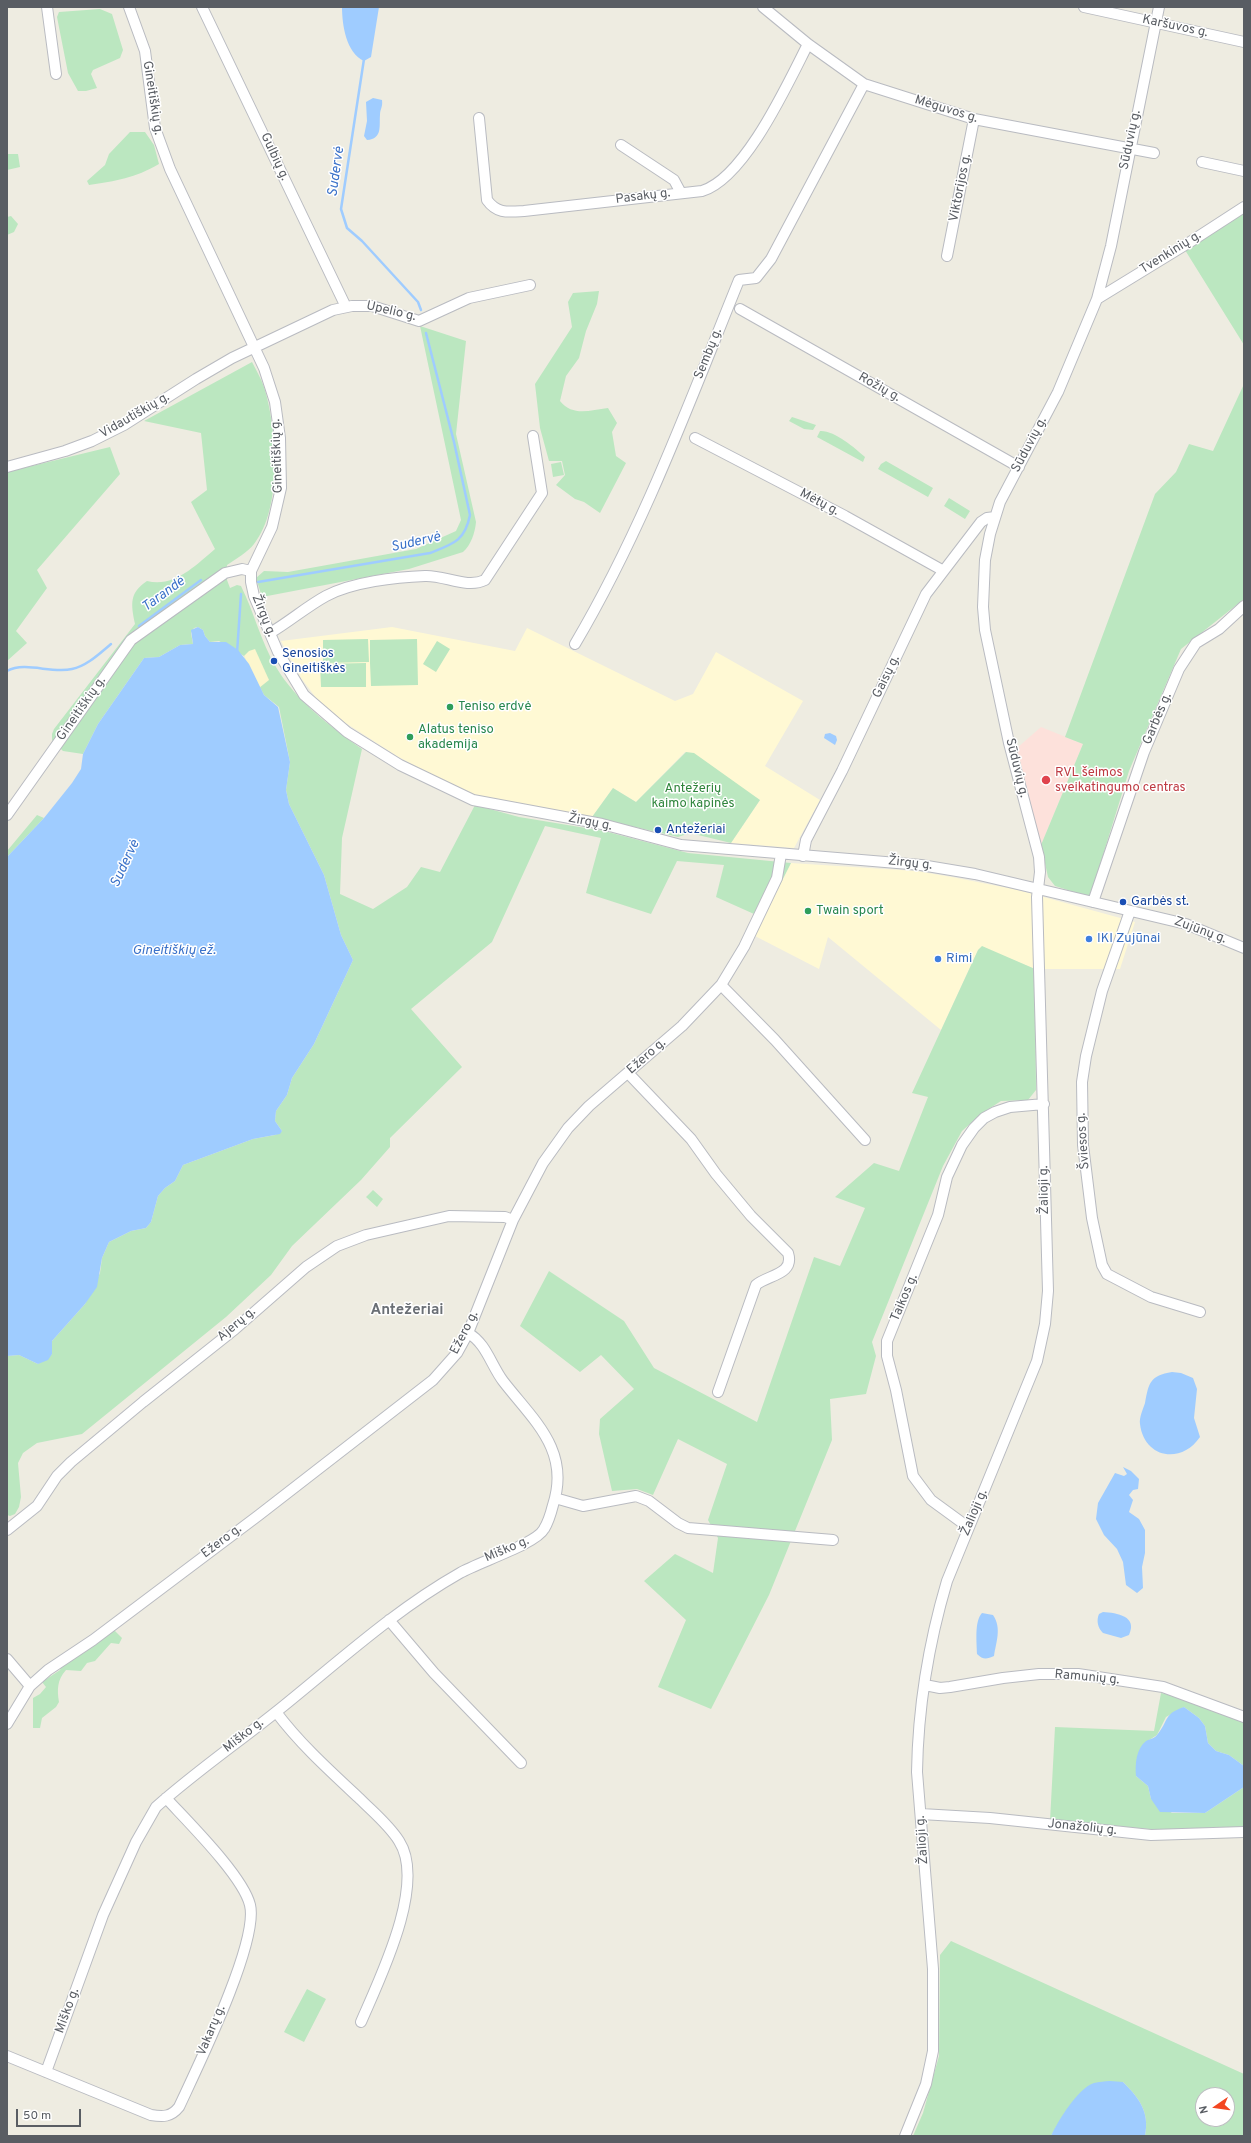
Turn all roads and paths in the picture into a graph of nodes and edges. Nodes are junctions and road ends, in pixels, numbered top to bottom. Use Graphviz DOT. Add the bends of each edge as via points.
graph roads {
  1 [pos="47,7"];
  2 [pos="129,7"];
  3 [pos="202,7"];
  4 [pos="763,7"];
  5 [pos="1084,7"];
  6 [pos="1159,7"];
  7 [pos="1156,24"];
  8 [pos="1244,42"];
  9 [pos="808,44"];
  10 [pos="56,74"];
  11 [pos="864,84"];
  12 [pos="479,118"];
  13 [pos="974,119"];
  14 [pos="621,145"];
  15 [pos="1129,148"];
  16 [pos="1154,153"];
  17 [pos="1202,162"];
  18 [pos="1244,171"];
  19 [pos="681,192"];
  20 [pos="1244,206"];
  21 [pos="947,256"];
  22 [pos="530,285"];
  23 [pos="1097,299"];
  24 [pos="346,307"];
  25 [pos="740,309"];
  26 [pos="254,347"];
  27 [pos="533,436"];
  28 [pos="695,438"];
  29 [pos="7,467"];
  30 [pos="1019,467"];
  31 [pos="994,517"];
  32 [pos="942,570"];
  33 [pos="251,571"];
  34 [pos="1244,606"];
  35 [pos="270,633"];
  36 [pos="575,644"];
  37 [pos="7,815"];
  38 [pos="780,854"];
  39 [pos="803,856"];
  40 [pos="1039,889"];
  41 [pos="1093,902"];
  42 [pos="1130,911"];
  43 [pos="1244,948"];
  44 [pos="721,985"];
  45 [pos="628,1073"];
  46 [pos="1044,1104"];
  47 [pos="865,1140"];
  48 [pos="513,1220"];
  49 [pos="1200,1312"];
  50 [pos="468,1333"];
  51 [pos="718,1392"];
  52 [pos="556,1498"];
  53 [pos="968,1527"];
  54 [pos="7,1530"];
  55 [pos="834,1540"];
  56 [pos="389,1620"];
  57 [pos="7,1659"];
  58 [pos="925,1685"];
  59 [pos="30,1686"];
  60 [pos="276,1712"];
  61 [pos="1244,1716"];
  62 [pos="7,1724"];
  63 [pos="521,1763"];
  64 [pos="166,1798"];
  65 [pos="921,1814"];
  66 [pos="1244,1832"];
  67 [pos="361,2022"];
  68 [pos="7,2056"];
  69 [pos="46,2072"];
  70 [pos="905,2136"];
  1 -- 10 [label="street"];
  2 -- 26 [label="street, Gineitiškių g." via="144,51 152,116 160,144"];
  3 -- 24 [label="street, Gulbių g."];
  4 -- 9 [label="street, Mėguvos g."];
  5 -- 7 [label="street, Karšuvos g."];
  6 -- 7 [label="street, Sūduvių g."];
  7 -- 8 [label="street, Karšuvos g."];
  7 -- 15 [label="street, Sūduvių g."];
  9 -- 11 [label="street, Mėguvos g."];
  9 -- 19 [label="street, Pasakų g." via="763,130 729,173 709,189"];
  11 -- 13 [label="street, Mėguvos g."];
  11 -- 36 [label="street, Sembų g." via="771,259 756,278 739,280 677,436 635,531"];
  12 -- 19 [label="street, Pasakų g." via="487,200 492,208 498,211 524,211"];
  13 -- 15 [label="street, Mėguvos g."];
  13 -- 21 [label="street, Viktorijos g."];
  14 -- 19 [label="street" via="674,180"];
  15 -- 16 [label="street, Mėguvos g."];
  15 -- 23 [label="street, Sūduvių g." via="1111,246"];
  17 -- 18 [label="street"];
  20 -- 23 [label="street, Tvenkinių g."];
  22 -- 24 [label="street, Upelio g." via="469,298 420,321 372,306"];
  23 -- 30 [label="street, Sūduvių g." via="1058,392"];
  24 -- 26 [label="street, Upelio g." via="333,310"];
  25 -- 30 [label="street, Rožių g."];
  26 -- 29 [label="street, Vidautiškių g." via="196,378 112,431 65,451"];
  26 -- 33 [label="street, Gineitiškių g." via="268,378 275,402 281,473 276,515"];
  27 -- 35 [label="street" via="542,493 485,580 475,583 426,576 401,578 346,589 327,596"];
  28 -- 32 [label="street, Mėtų g." via="838,512"];
  30 -- 31 [label="street, Sūduvių g."];
  31 -- 32 [label="street, Gaisų g." via="980,522 959,552"];
  31 -- 40 [label="street, Sūduvių g." via="983,583 985,630 1009,743 1039,857"];
  32 -- 39 [label="street, Gaisų g." via="926,594 842,771 806,840"];
  33 -- 35 [label="street, Žirgų g." via="254,596"];
  33 -- 37 [label="street, Gineitiškių g." via="242,569 225,574 131,640"];
  34 -- 41 [label="street, Garbės g." via="1219,629 1196,643 1180,669 1144,752"];
  35 -- 38 [label="street, Žirgų g." via="278,652 304,695 322,712 377,752 465,797 602,824 681,845"];
  38 -- 39 [label="street, Žirgų g."];
  38 -- 44 [label="street, Ežero g." via="777,878 744,947"];
  39 -- 40 [label="street, Žirgų g." via="921,865"];
  40 -- 41 [label="street, Zujūnų g."];
  40 -- 46 [label="street, Žalioji g." via="1037,897"];
  41 -- 42 [label="street, Zujūnų g."];
  42 -- 43 [label="street, Zujūnų g." via="1186,924"];
  42 -- 49 [label="street, Šviesos g." via="1102,991 1082,1082 1083,1145 1092,1218 1102,1265 1107,1274 1151,1297"];
  44 -- 45 [label="street, Ežero g." via="682,1026"];
  44 -- 47 [label="street" via="775,1040"];
  45 -- 48 [label="street, Ežero g." via="589,1106 561,1137 543,1163"];
  45 -- 51 [label="street" via="691,1139 750,1216 790,1258 786,1270 767,1277 756,1285"];
  46 -- 53 [label="street, Žalioji g." via="1048,1291 1044,1331 1037,1361 1022,1402"];
  46 -- 53 [label="street, Taikos g." via="1010,1107 995,1112 979,1123 962,1145 947,1177 936,1222 887,1341 887,1356 913,1476 931,1500"];
  48 -- 50 [label="street, Ežero g."];
  48 -- 54 [label="street, Ajerų g." via="504,1217 449,1216 351,1239 337,1246 306,1267 235,1329 71,1462 57,1476 37,1506"];
  50 -- 52 [label="street, Miško g." via="480,1342 502,1380 548,1438 559,1478"];
  50 -- 59 [label="street, Ežero g." via="457,1353 433,1380 411,1399"];
  52 -- 55 [label="street" via="583,1506 636,1496 649,1501 688,1528"];
  52 -- 56 [label="street, Miško g." via="544,1530 538,1537 478,1563 438,1585"];
  53 -- 58 [label="street, Žalioji g." via="938,1612"];
  56 -- 60 [label="street, Miško g."];
  56 -- 63 [label="street" via="434,1673"];
  57 -- 59 [label="street"];
  58 -- 61 [label="street, Ramunių g." via="945,1688 1039,1674 1078,1674 1164,1688"];
  58 -- 65 [label="street, Žalioji g." via="918,1740"];
  59 -- 62 [label="street, Ežero g."];
  60 -- 64 [label="street, Miško g."];
  60 -- 67 [label="street" via="294,1736 384,1822 400,1841 404,1853 407,1879 398,1933"];
  64 -- 69 [label="street, Miško g." via="149,1816 103,1915"];
  64 -- 69 [label="street, Vakarų g." via="217,1854 244,1892 250,1906 251,1918 248,1937 236,1974 180,2107 165,2117 151,2115"];
  65 -- 66 [label="street, Jonažolių g." via="990,1818 1150,1835"];
  65 -- 70 [label="street, Žalioji g." via="933,1969 933,2051 926,2084"];
  68 -- 69 [label="street, Vakarų g."];
}
